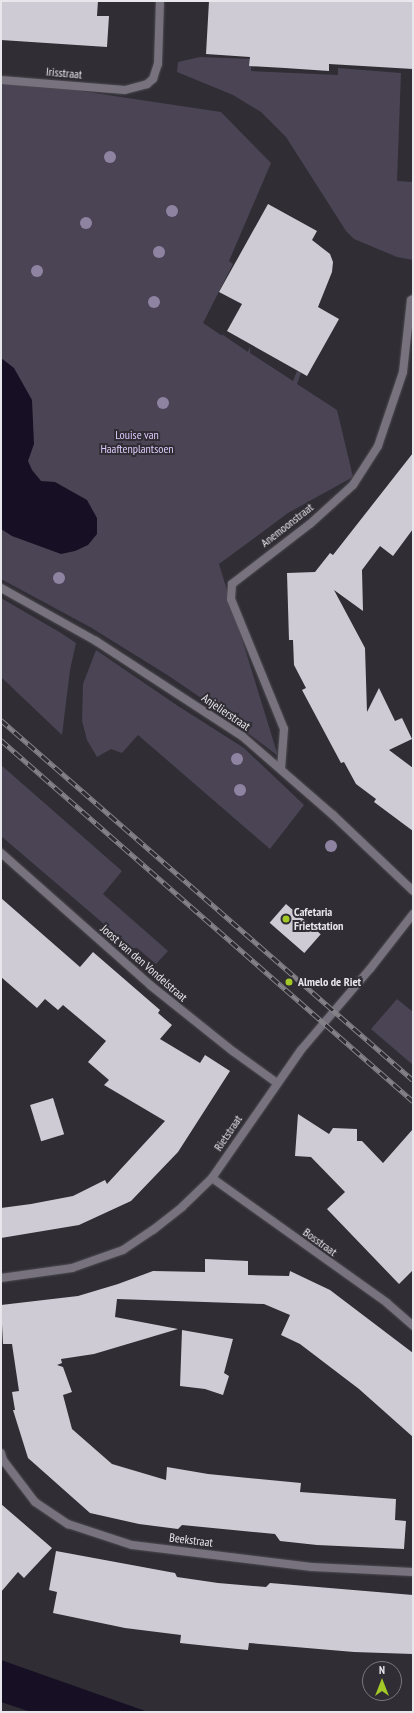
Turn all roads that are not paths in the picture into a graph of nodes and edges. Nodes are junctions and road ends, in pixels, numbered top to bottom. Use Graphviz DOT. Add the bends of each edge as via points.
graph roads {
  1 [pos="160,1"];
  2 [pos="1,80"];
  3 [pos="413,299"];
  4 [pos="1,588"];
  5 [pos="281,769"];
  6 [pos="1,853"];
  7 [pos="413,891"];
  8 [pos="413,914"];
  9 [pos="277,1083"];
  10 [pos="212,1178"];
  11 [pos="1,1278"];
  12 [pos="413,1326"];
  13 [pos="1,1453"];
  14 [pos="413,1572"];
  1 -- 2 [label="street, Irisstraat" via="158,64 154,79 139,87 125,90"];
  3 -- 5 [label="street, Anemoonstraat" via="403,372 378,446 353,485 310,524 232,584 231,598 284,729"];
  4 -- 5 [label="street, Anjelierstraat" via="112,651 242,736"];
  5 -- 7 [label="street, Anjelierstraat"];
  6 -- 9 [label="street, Joost van den Vondelstraat" via="150,986"];
  8 -- 9 [label="street, Rietstraat"];
  9 -- 10 [label="street, Rietstraat"];
  10 -- 11 [label="street, Rietstraat" via="154,1230 123,1250 72,1268"];
  10 -- 12 [label="street, Bosstraat" via="387,1304"];
  13 -- 14 [label="street, Beekstraat" via="3,1460 35,1502 68,1524 132,1545 312,1567"];
}
